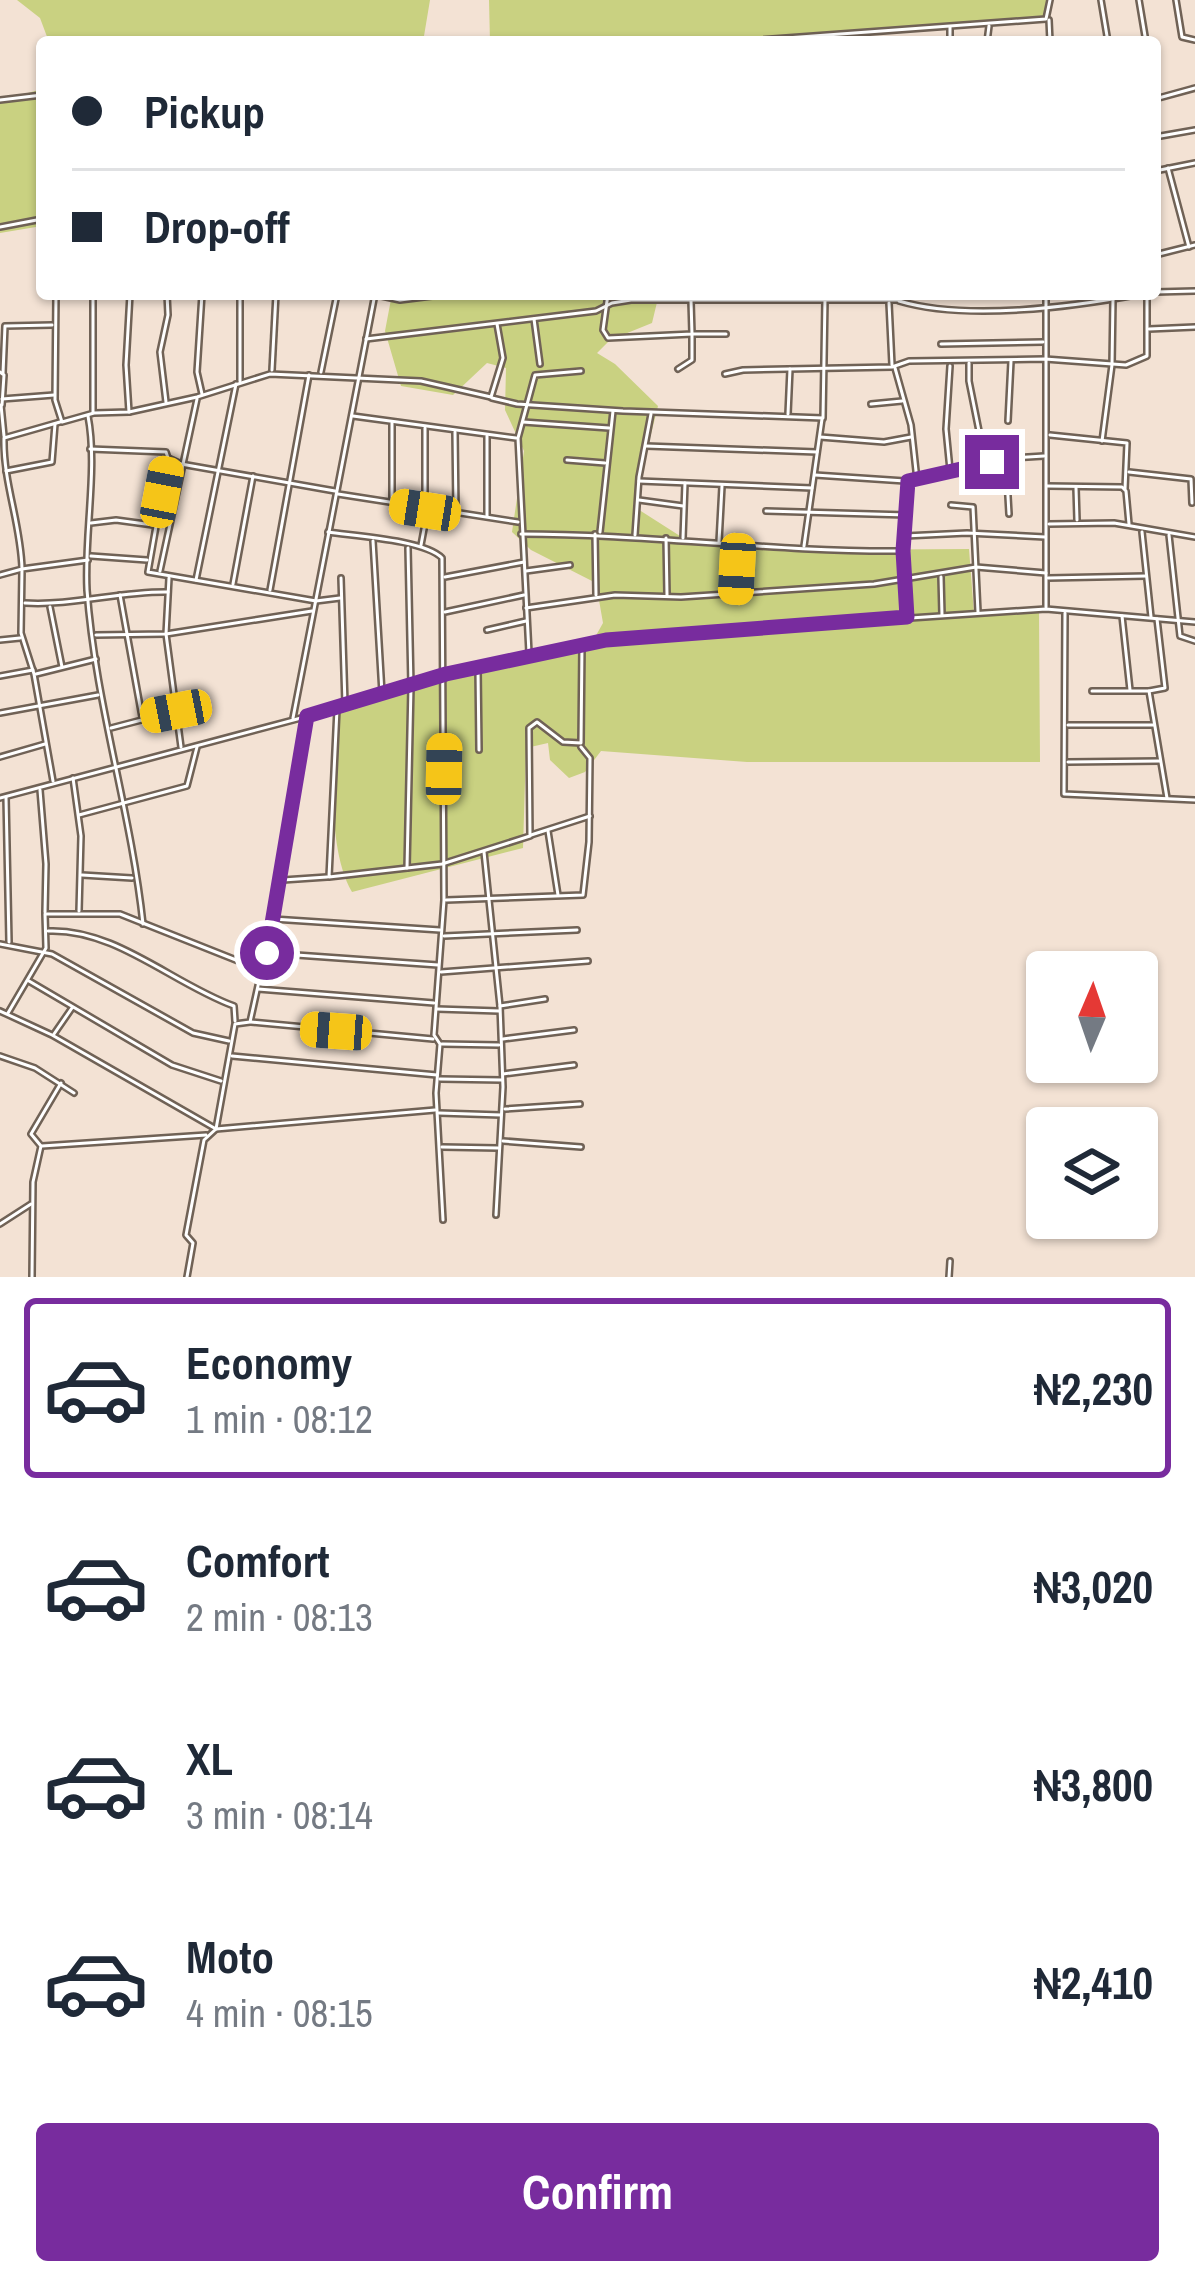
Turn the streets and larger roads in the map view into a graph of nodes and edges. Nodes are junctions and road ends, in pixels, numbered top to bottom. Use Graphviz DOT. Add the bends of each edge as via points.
graph roads {
  1 [pos="1050,0"];
  2 [pos="1101,0"];
  3 [pos="1139,0"];
  4 [pos="1176,0"];
  5 [pos="1049,17"];
  6 [pos="989,23"];
  7 [pos="950,25"];
  8 [pos="905,29"];
  9 [pos="868,32"];
  10 [pos="834,35"];
  11 [pos="827,36"];
  12 [pos="868,36"];
  13 [pos="904,36"];
  14 [pos="950,36"];
  15 [pos="988,36"];
  16 [pos="1050,36"];
  17 [pos="1107,36"];
  18 [pos="1145,36"];
  19 [pos="1194,39"];
  20 [pos="1195,88"];
  21 [pos="36,96"];
  22 [pos="1161,97"];
  23 [pos="0,100"];
  24 [pos="1195,130"];
  25 [pos="1161,136"];
  26 [pos="1195,163"];
  27 [pos="1168,168"];
  28 [pos="1161,170"];
  29 [pos="36,220"];
  30 [pos="0,227"];
  31 [pos="1192,246"];
  32 [pos="1161,253"];
  33 [pos="1195,290"];
  34 [pos="1161,292"];
  35 [pos="56,300"];
  36 [pos="93,300"];
  37 [pos="130,300"];
  38 [pos="167,300"];
  39 [pos="202,300"];
  40 [pos="241,300"];
  41 [pos="276,300"];
  42 [pos="336,300"];
  43 [pos="374,300"];
  44 [pos="607,300"];
  45 [pos="620,300"];
  46 [pos="691,300"];
  47 [pos="825,300"];
  48 [pos="889,300"];
  49 [pos="909,300"];
  50 [pos="1046,300"];
  51 [pos="1105,300"];
  52 [pos="1113,300"];
  53 [pos="1145,300"];
  54 [pos="606,308"];
  55 [pos="1045,308"];
  56 [pos="534,319"];
  57 [pos="497,324"];
  58 [pos="56,325"];
  59 [pos="1195,327"];
  60 [pos="368,329"];
  61 [pos="1147,329"];
  62 [pos="692,334"];
  63 [pos="726,334"];
  64 [pos="378,336"];
  65 [pos="366,339"];
  66 [pos="1045,342"];
  67 [pos="940,344"];
  68 [pos="1011,359"];
  69 [pos="1045,359"];
  70 [pos="970,362"];
  71 [pos="950,363"];
  72 [pos="540,364"];
  73 [pos="1112,365"];
  74 [pos="893,367"];
  75 [pos="825,368"];
  76 [pos="678,369"];
  77 [pos="790,369"];
  78 [pos="581,371"];
  79 [pos="1,372"];
  80 [pos="272,374"];
  81 [pos="310,374"];
  82 [pos="321,374"];
  83 [pos="724,374"];
  84 [pos="359,377"];
  85 [pos="238,382"];
  86 [pos="55,395"];
  87 [pos="200,397"];
  88 [pos="490,397"];
  89 [pos="904,400"];
  90 [pos="1,403"];
  91 [pos="166,404"];
  92 [pos="871,404"];
  93 [pos="526,405"];
  94 [pos="613,410"];
  95 [pos="129,412"];
  96 [pos="651,412"];
  97 [pos="91,414"];
  98 [pos="788,415"];
  99 [pos="352,416"];
  100 [pos="823,418"];
  101 [pos="1008,421"];
  102 [pos="62,422"];
  103 [pos="392,422"];
  104 [pos="522,422"];
  105 [pos="55,424"];
  106 [pos="425,427"];
  107 [pos="610,428"];
  108 [pos="455,430"];
  109 [pos="487,434"];
  110 [pos="1048,435"];
  111 [pos="912,436"];
  112 [pos="980,436"];
  113 [pos="820,437"];
  114 [pos="4,438"];
  115 [pos="518,438"];
  116 [pos="1102,441"];
  117 [pos="646,446"];
  118 [pos="88,449"];
  119 [pos="817,452"];
  120 [pos="1046,456"];
  121 [pos="168,458"];
  122 [pos="1006,459"];
  123 [pos="567,460"];
  124 [pos="181,464"];
  125 [pos="607,464"];
  126 [pos="218,470"];
  127 [pos="4,472"];
  128 [pos="950,472"];
  129 [pos="1127,472"];
  130 [pos="815,475"];
  131 [pos="253,476"];
  132 [pos="917,480"];
  133 [pos="639,481"];
  134 [pos="908,481"];
  135 [pos="290,482"];
  136 [pos="685,483"];
  137 [pos="722,484"];
  138 [pos="1047,486"];
  139 [pos="1076,486"];
  140 [pos="812,488"];
  141 [pos="1125,489"];
  142 [pos="336,492"];
  143 [pos="638,500"];
  144 [pos="1192,503"];
  145 [pos="392,505"];
  146 [pos="951,505"];
  147 [pos="684,506"];
  148 [pos="426,510"];
  149 [pos="766,511"];
  150 [pos="810,512"];
  151 [pos="456,514"];
  152 [pos="1009,514"];
  153 [pos="907,515"];
  154 [pos="487,518"];
  155 [pos="520,522"];
  156 [pos="89,523"];
  157 [pos="1077,523"];
  158 [pos="1047,524"];
  159 [pos="155,526"];
  160 [pos="1130,526"];
  161 [pos="1142,530"];
  162 [pos="328,532"];
  163 [pos="521,534"];
  164 [pos="597,534"];
  165 [pos="973,534"];
  166 [pos="1169,534"];
  167 [pos="635,535"];
  168 [pos="905,536"];
  169 [pos="1047,537"];
  170 [pos="1195,537"];
  171 [pos="666,538"];
  172 [pos="373,539"];
  173 [pos="683,540"];
  174 [pos="719,542"];
  175 [pos="738,544"];
  176 [pos="408,545"];
  177 [pos="421,547"];
  178 [pos="804,548"];
  179 [pos="903,551"];
  180 [pos="88,558"];
  181 [pos="149,560"];
  182 [pos="524,561"];
  183 [pos="570,566"];
  184 [pos="976,567"];
  185 [pos="22,569"];
  186 [pos="525,572"];
  187 [pos="941,573"];
  188 [pos="0,574"];
  189 [pos="160,574"];
  190 [pos="1046,575"];
  191 [pos="170,576"];
  192 [pos="1146,576"];
  193 [pos="340,578"];
  194 [pos="443,578"];
  195 [pos="905,578"];
  196 [pos="196,580"];
  197 [pos="233,586"];
  198 [pos="168,592"];
  199 [pos="270,592"];
  200 [pos="119,593"];
  201 [pos="736,594"];
  202 [pos="525,595"];
  203 [pos="596,596"];
  204 [pos="667,596"];
  205 [pos="340,598"];
  206 [pos="88,599"];
  207 [pos="316,601"];
  208 [pos="23,603"];
  209 [pos="50,605"];
  210 [pos="526,608"];
  211 [pos="1046,609"];
  212 [pos="314,610"];
  213 [pos="1065,611"];
  214 [pos="443,612"];
  215 [pos="978,614"];
  216 [pos="1122,614"];
  217 [pos="907,617"];
  218 [pos="942,617"];
  219 [pos="1154,617"];
  220 [pos="1178,620"];
  221 [pos="526,621"];
  222 [pos="1195,622"];
  223 [pos="487,630"];
  224 [pos="129,633"];
  225 [pos="166,634"];
  226 [pos="94,635"];
  227 [pos="22,638"];
  228 [pos="0,640"];
  229 [pos="1195,641"];
  230 [pos="582,645"];
  231 [pos="529,655"];
  232 [pos="97,659"];
  233 [pos="478,667"];
  234 [pos="62,668"];
  235 [pos="34,672"];
  236 [pos="446,674"];
  237 [pos="0,676"];
  238 [pos="412,686"];
  239 [pos="1092,691"];
  240 [pos="1130,691"];
  241 [pos="1150,691"];
  242 [pos="101,694"];
  243 [pos="382,694"];
  244 [pos="345,705"];
  245 [pos="41,708"];
  246 [pos="337,708"];
  247 [pos="176,711"];
  248 [pos="0,713"];
  249 [pos="307,716"];
  250 [pos="142,718"];
  251 [pos="292,720"];
  252 [pos="1066,725"];
  253 [pos="1156,725"];
  254 [pos="110,729"];
  255 [pos="47,744"];
  256 [pos="580,745"];
  257 [pos="197,746"];
  258 [pos="181,748"];
  259 [pos="479,751"];
  260 [pos="0,758"];
  261 [pos="1162,760"];
  262 [pos="1066,762"];
  263 [pos="118,765"];
  264 [pos="73,778"];
  265 [pos="54,783"];
  266 [pos="39,787"];
  267 [pos="3,798"];
  268 [pos="1168,799"];
  269 [pos="1195,800"];
  270 [pos="124,802"];
  271 [pos="79,815"];
  272 [pos="590,816"];
  273 [pos="548,831"];
  274 [pos="530,836"];
  275 [pos="484,850"];
  276 [pos="442,864"];
  277 [pos="407,870"];
  278 [pos="80,875"];
  279 [pos="329,877"];
  280 [pos="136,879"];
  281 [pos="280,880"];
  282 [pos="558,897"];
  283 [pos="490,899"];
  284 [pos="444,900"];
  285 [pos="79,912"];
  286 [pos="45,914"];
  287 [pos="273,919"];
  288 [pos="142,924"];
  289 [pos="577,930"];
  290 [pos="46,932"];
  291 [pos="492,932"];
  292 [pos="442,933"];
  293 [pos="0,944"];
  294 [pos="9,944"];
  295 [pos="41,951"];
  296 [pos="267,953"];
  297 [pos="588,961"];
  298 [pos="264,962"];
  299 [pos="496,968"];
  300 [pos="440,969"];
  301 [pos="27,981"];
  302 [pos="258,988"];
  303 [pos="544,999"];
  304 [pos="73,1006"];
  305 [pos="435,1006"];
  306 [pos="500,1009"];
  307 [pos="0,1011"];
  308 [pos="7,1015"];
  309 [pos="250,1022"];
  310 [pos="236,1024"];
  311 [pos="574,1030"];
  312 [pos="52,1035"];
  313 [pos="438,1041"];
  314 [pos="231,1042"];
  315 [pos="501,1042"];
  316 [pos="0,1056"];
  317 [pos="230,1056"];
  318 [pos="574,1065"];
  319 [pos="438,1077"];
  320 [pos="502,1077"];
  321 [pos="223,1082"];
  322 [pos="61,1083"];
  323 [pos="74,1093"];
  324 [pos="580,1104"];
  325 [pos="437,1112"];
  326 [pos="503,1112"];
  327 [pos="217,1129"];
  328 [pos="207,1135"];
  329 [pos="501,1144"];
  330 [pos="40,1146"];
  331 [pos="581,1147"];
  332 [pos="440,1148"];
  333 [pos="32,1203"];
  334 [pos="496,1215"];
  335 [pos="443,1220"];
  336 [pos="0,1224"];
  337 [pos="950,1261"];
  338 [pos="32,1277"];
  339 [pos="188,1277"];
  340 [pos="949,1277"];
  1 -- 5 [label="street"];
  2 -- 17 [label="street"];
  3 -- 18 [label="street"];
  4 -- 19 [label="street" via="1182,37"];
  5 -- 6 [label="street"];
  5 -- 16 [label="street"];
  6 -- 7 [label="street"];
  6 -- 15 [label="street"];
  7 -- 8 [label="street"];
  7 -- 14 [label="street"];
  8 -- 9 [label="street"];
  8 -- 13 [label="street"];
  9 -- 10 [label="street"];
  9 -- 12 [label="street"];
  10 -- 11 [label="street"];
  20 -- 22 [label="street"];
  21 -- 23 [label="street"];
  24 -- 25 [label="street"];
  26 -- 27 [label="street"];
  27 -- 28 [label="street"];
  27 -- 31 [label="street"];
  29 -- 30 [label="street"];
  31 -- 32 [label="street"];
  33 -- 34 [label="street"];
  35 -- 58 [label="street"];
  36 -- 97 [label="street"];
  37 -- 95 [label="street"];
  38 -- 91 [label="street" via="160,352"];
  39 -- 87 [label="street"];
  40 -- 85 [label="street"];
  41 -- 80 [label="street"];
  42 -- 82 [label="street"];
  43 -- 60 [label="street"];
  44 -- 54 [label="street"];
  45 -- 54 [label="street"];
  46 -- 62 [label="street"];
  47 -- 75 [label="street"];
  48 -- 74 [label="street"];
  49 -- 55 [label="street" via="947,310"];
  50 -- 55 [label="street"];
  51 -- 55 [label="street"];
  52 -- 73 [label="street"];
  53 -- 61 [label="street"];
  54 -- 56 [label="street"];
  54 -- 62 [label="street" via="608,338"];
  55 -- 66 [label="street"];
  56 -- 57 [label="street"];
  56 -- 72 [label="street"];
  57 -- 64 [label="street"];
  57 -- 88 [label="street" via="503,358"];
  58 -- 79 [label="street" via="5,326"];
  58 -- 86 [label="street"];
  59 -- 61 [label="street"];
  60 -- 64 [label="street"];
  60 -- 65 [label="street"];
  61 -- 73 [label="street" via="1147,356"];
  62 -- 63 [label="street"];
  62 -- 76 [label="street" via="692,360"];
  64 -- 65 [label="street"];
  65 -- 84 [label="street"];
  66 -- 67 [label="street"];
  66 -- 69 [label="street"];
  68 -- 69 [label="street"];
  68 -- 70 [label="street"];
  68 -- 101 [label="street"];
  69 -- 73 [label="street"];
  69 -- 110 [label="street"];
  70 -- 71 [label="street"];
  70 -- 112 [label="street"];
  71 -- 74 [label="street"];
  71 -- 128 [label="street"];
  73 -- 116 [label="street"];
  74 -- 75 [label="street"];
  74 -- 89 [label="street"];
  75 -- 77 [label="street"];
  75 -- 100 [label="street"];
  77 -- 83 [label="street"];
  77 -- 98 [label="street"];
  78 -- 93 [label="street" via="537,374"];
  79 -- 90 [label="street"];
  80 -- 81 [label="street"];
  80 -- 85 [label="street"];
  81 -- 82 [label="street"];
  81 -- 135 [label="street"];
  82 -- 84 [label="street"];
  84 -- 88 [label="street"];
  84 -- 99 [label="street"];
  85 -- 87 [label="street"];
  85 -- 126 [label="street"];
  86 -- 90 [label="street"];
  86 -- 102 [label="street"];
  87 -- 91 [label="street"];
  87 -- 124 [label="street"];
  88 -- 93 [label="street"];
  89 -- 92 [label="street"];
  89 -- 111 [label="street"];
  90 -- 114 [label="street"];
  91 -- 95 [label="street"];
  93 -- 94 [label="street"];
  93 -- 104 [label="street"];
  94 -- 96 [label="street"];
  94 -- 107 [label="street"];
  95 -- 97 [label="street"];
  96 -- 98 [label="street"];
  96 -- 117 [label="street"];
  97 -- 102 [label="street"];
  97 -- 118 [label="street"];
  98 -- 100 [label="street"];
  99 -- 103 [label="street"];
  99 -- 142 [label="street"];
  100 -- 113 [label="street"];
  102 -- 105 [label="street"];
  103 -- 106 [label="street"];
  103 -- 145 [label="street"];
  104 -- 107 [label="street"];
  104 -- 115 [label="street"];
  105 -- 114 [label="street"];
  105 -- 127 [label="street" via="52,462"];
  106 -- 108 [label="street"];
  106 -- 148 [label="street"];
  107 -- 125 [label="street"];
  108 -- 109 [label="street"];
  108 -- 151 [label="street"];
  109 -- 115 [label="street"];
  109 -- 154 [label="street"];
  110 -- 116 [label="street"];
  110 -- 120 [label="street"];
  111 -- 113 [label="street"];
  111 -- 132 [label="street"];
  113 -- 119 [label="street"];
  114 -- 127 [label="street"];
  115 -- 155 [label="street"];
  116 -- 129 [label="street" via="1126,442"];
  117 -- 119 [label="street"];
  117 -- 133 [label="street"];
  118 -- 121 [label="street"];
  118 -- 156 [label="street"];
  119 -- 130 [label="street"];
  120 -- 122 [label="street"];
  120 -- 138 [label="street"];
  121 -- 124 [label="street"];
  121 -- 159 [label="street"];
  122 -- 128 [label="street"];
  122 -- 152 [label="street"];
  123 -- 125 [label="street"];
  124 -- 126 [label="street"];
  124 -- 189 [label="street"];
  125 -- 164 [label="street"];
  126 -- 131 [label="street"];
  126 -- 196 [label="street"];
  127 -- 185 [label="street"];
  128 -- 132 [label="street"];
  129 -- 141 [label="street"];
  129 -- 144 [label="street" via="1191,478"];
  130 -- 134 [label="street"];
  130 -- 140 [label="street"];
  131 -- 135 [label="street"];
  131 -- 197 [label="street"];
  132 -- 134 [label="street"];
  133 -- 136 [label="street"];
  133 -- 143 [label="street"];
  134 -- 153 [label="street"];
  135 -- 142 [label="street"];
  135 -- 199 [label="street"];
  136 -- 137 [label="street"];
  136 -- 147 [label="street"];
  137 -- 140 [label="street"];
  137 -- 174 [label="street"];
  138 -- 139 [label="street"];
  138 -- 158 [label="street"];
  139 -- 141 [label="street"];
  139 -- 157 [label="street"];
  140 -- 150 [label="street"];
  141 -- 160 [label="street"];
  142 -- 145 [label="street"];
  142 -- 162 [label="street"];
  143 -- 147 [label="street"];
  143 -- 167 [label="street"];
  145 -- 148 [label="street"];
  146 -- 165 [label="street" via="972,506"];
  147 -- 173 [label="street"];
  148 -- 151 [label="street"];
  148 -- 177 [label="street"];
  149 -- 150 [label="street"];
  150 -- 153 [label="street"];
  150 -- 178 [label="street"];
  151 -- 154 [label="street"];
  153 -- 168 [label="street"];
  154 -- 155 [label="street"];
  155 -- 163 [label="street"];
  156 -- 159 [label="street"];
  156 -- 180 [label="street"];
  157 -- 158 [label="street"];
  157 -- 160 [label="street"];
  158 -- 169 [label="street"];
  159 -- 181 [label="street"];
  160 -- 161 [label="street"];
  161 -- 166 [label="street"];
  161 -- 192 [label="street"];
  162 -- 172 [label="street"];
  162 -- 207 [label="street"];
  163 -- 164 [label="street"];
  163 -- 182 [label="street"];
  164 -- 167 [label="street"];
  164 -- 203 [label="street"];
  165 -- 168 [label="street"];
  165 -- 169 [label="street"];
  165 -- 184 [label="street"];
  166 -- 170 [label="street"];
  166 -- 220 [label="street"];
  167 -- 171 [label="street"];
  168 -- 179 [label="street"];
  169 -- 190 [label="street"];
  171 -- 173 [label="street"];
  171 -- 204 [label="street"];
  172 -- 176 [label="street"];
  172 -- 243 [label="street"];
  173 -- 174 [label="street"];
  174 -- 175 [label="street"];
  175 -- 178 [label="street"];
  175 -- 201 [label="street"];
  176 -- 177 [label="street"];
  176 -- 238 [label="street"];
  177 -- 194 [label="street" via="441,554"];
  178 -- 179 [label="street"];
  179 -- 195 [label="street"];
  180 -- 181 [label="street"];
  180 -- 185 [label="street"];
  180 -- 206 [label="street"];
  181 -- 189 [label="street" via="148,572"];
  182 -- 186 [label="street"];
  182 -- 194 [label="street"];
  183 -- 186 [label="street"];
  184 -- 187 [label="street"];
  184 -- 190 [label="street"];
  184 -- 215 [label="street"];
  185 -- 188 [label="street"];
  185 -- 208 [label="street"];
  186 -- 202 [label="street"];
  187 -- 195 [label="street"];
  187 -- 218 [label="street"];
  189 -- 191 [label="street"];
  190 -- 192 [label="street"];
  190 -- 211 [label="street"];
  191 -- 196 [label="street"];
  191 -- 198 [label="street"];
  192 -- 219 [label="street"];
  193 -- 205 [label="street"];
  194 -- 214 [label="street"];
  195 -- 201 [label="street"];
  195 -- 217 [label="street"];
  196 -- 197 [label="street"];
  197 -- 199 [label="street"];
  198 -- 200 [label="street"];
  198 -- 225 [label="street"];
  199 -- 207 [label="street"];
  200 -- 206 [label="street"];
  200 -- 224 [label="street"];
  201 -- 204 [label="street"];
  202 -- 210 [label="street"];
  202 -- 214 [label="street"];
  203 -- 204 [label="street"];
  203 -- 210 [label="street"];
  205 -- 207 [label="street"];
  205 -- 244 [label="street"];
  206 -- 209 [label="street"];
  206 -- 226 [label="street"];
  207 -- 212 [label="street"];
  208 -- 209 [label="street"];
  208 -- 227 [label="street"];
  209 -- 234 [label="street"];
  210 -- 221 [label="street"];
  211 -- 213 [label="street"];
  211 -- 215 [label="street"];
  212 -- 225 [label="street"];
  212 -- 251 [label="street"];
  213 -- 216 [label="street"];
  213 -- 252 [label="street"];
  214 -- 236 [label="street"];
  215 -- 218 [label="street"];
  216 -- 219 [label="street"];
  216 -- 240 [label="street"];
  217 -- 218 [label="street"];
  217 -- 230 [label="street"];
  219 -- 220 [label="street"];
  219 -- 241 [label="street" via="1166,688"];
  220 -- 222 [label="street"];
  220 -- 229 [label="street" via="1182,638"];
  221 -- 223 [label="street"];
  221 -- 231 [label="street"];
  224 -- 225 [label="street"];
  224 -- 226 [label="street"];
  224 -- 250 [label="street"];
  225 -- 247 [label="street"];
  226 -- 232 [label="street"];
  227 -- 228 [label="street"];
  227 -- 235 [label="street"];
  230 -- 231 [label="street"];
  230 -- 256 [label="street"];
  231 -- 233 [label="street"];
  232 -- 234 [label="street"];
  232 -- 242 [label="street"];
  233 -- 236 [label="street"];
  233 -- 259 [label="street"];
  234 -- 235 [label="street"];
  235 -- 237 [label="street"];
  235 -- 245 [label="street"];
  236 -- 238 [label="street"];
  236 -- 276 [label="street"];
  238 -- 243 [label="street"];
  238 -- 277 [label="street"];
  239 -- 240 [label="street"];
  240 -- 241 [label="street"];
  241 -- 253 [label="street"];
  242 -- 245 [label="street"];
  242 -- 254 [label="street"];
  243 -- 244 [label="street"];
  244 -- 246 [label="street"];
  245 -- 248 [label="street"];
  245 -- 255 [label="street"];
  246 -- 249 [label="street"];
  246 -- 279 [label="street"];
  247 -- 250 [label="street"];
  247 -- 258 [label="street"];
  249 -- 251 [label="street"];
  249 -- 281 [label="street"];
  250 -- 254 [label="street"];
  251 -- 257 [label="street"];
  252 -- 253 [label="street"];
  252 -- 262 [label="street"];
  253 -- 261 [label="street"];
  254 -- 263 [label="street"];
  255 -- 260 [label="street"];
  255 -- 265 [label="street"];
  256 -- 272 [label="street" via="590,758"];
  256 -- 274 [label="street" via="530,725"];
  257 -- 258 [label="street"];
  257 -- 270 [label="street" via="188,787"];
  258 -- 263 [label="street"];
  261 -- 262 [label="street"];
  261 -- 268 [label="street"];
  262 -- 268 [label="street" via="1065,795"];
  263 -- 264 [label="street"];
  263 -- 270 [label="street"];
  264 -- 265 [label="street"];
  264 -- 271 [label="street"];
  265 -- 266 [label="street"];
  266 -- 267 [label="street"];
  266 -- 286 [label="street"];
  267 -- 294 [label="street"];
  268 -- 269 [label="street"];
  270 -- 271 [label="street"];
  270 -- 280 [label="street"];
  271 -- 278 [label="street"];
  272 -- 273 [label="street"];
  272 -- 282 [label="street" via="584,896"];
  273 -- 274 [label="street"];
  273 -- 282 [label="street"];
  274 -- 275 [label="street"];
  275 -- 276 [label="street"];
  275 -- 283 [label="street"];
  276 -- 277 [label="street"];
  276 -- 284 [label="street"];
  277 -- 279 [label="street"];
  278 -- 280 [label="street"];
  278 -- 285 [label="street"];
  279 -- 281 [label="street"];
  280 -- 288 [label="street"];
  281 -- 287 [label="street"];
  282 -- 283 [label="street"];
  283 -- 284 [label="street"];
  283 -- 291 [label="street"];
  284 -- 292 [label="street"];
  285 -- 286 [label="street"];
  285 -- 288 [label="street"];
  286 -- 290 [label="street"];
  287 -- 292 [label="street"];
  287 -- 296 [label="street"];
  288 -- 298 [label="street" via="246,964"];
  289 -- 291 [label="street"];
  290 -- 295 [label="street"];
  290 -- 310 [label="street" via="67,930 122,948 234,1006"];
  291 -- 292 [label="street"];
  291 -- 299 [label="street"];
  292 -- 300 [label="street"];
  293 -- 294 [label="street"];
  294 -- 295 [label="street"];
  295 -- 301 [label="street"];
  295 -- 314 [label="street" via="193,1033"];
  296 -- 298 [label="street"];
  296 -- 300 [label="street"];
  297 -- 299 [label="street"];
  298 -- 302 [label="street"];
  299 -- 300 [label="street"];
  299 -- 306 [label="street"];
  300 -- 305 [label="street"];
  301 -- 304 [label="street"];
  301 -- 308 [label="street"];
  302 -- 305 [label="street"];
  302 -- 309 [label="street"];
  303 -- 306 [label="street"];
  304 -- 312 [label="street"];
  304 -- 321 [label="street" via="172,1065"];
  305 -- 306 [label="street"];
  305 -- 313 [label="street"];
  306 -- 315 [label="street"];
  307 -- 308 [label="street"];
  308 -- 312 [label="street"];
  309 -- 310 [label="street"];
  309 -- 313 [label="street"];
  310 -- 314 [label="street"];
  311 -- 315 [label="street"];
  312 -- 327 [label="street"];
  313 -- 315 [label="street"];
  313 -- 319 [label="street"];
  314 -- 317 [label="street"];
  315 -- 320 [label="street"];
  316 -- 322 [label="street"];
  317 -- 319 [label="street"];
  317 -- 321 [label="street"];
  318 -- 320 [label="street"];
  319 -- 320 [label="street"];
  319 -- 325 [label="street"];
  320 -- 326 [label="street"];
  321 -- 327 [label="street"];
  322 -- 323 [label="street"];
  322 -- 330 [label="street" via="31,1134"];
  324 -- 326 [label="street"];
  325 -- 326 [label="street"];
  325 -- 327 [label="street"];
  325 -- 332 [label="street"];
  326 -- 329 [label="street"];
  327 -- 328 [label="street"];
  328 -- 330 [label="street"];
  328 -- 339 [label="street" via="186,1235 193,1243"];
  329 -- 331 [label="street"];
  329 -- 332 [label="street"];
  329 -- 334 [label="street"];
  330 -- 333 [label="street"];
  332 -- 335 [label="street"];
  333 -- 336 [label="street"];
  333 -- 338 [label="street"];
  337 -- 340 [label="street"];
}
